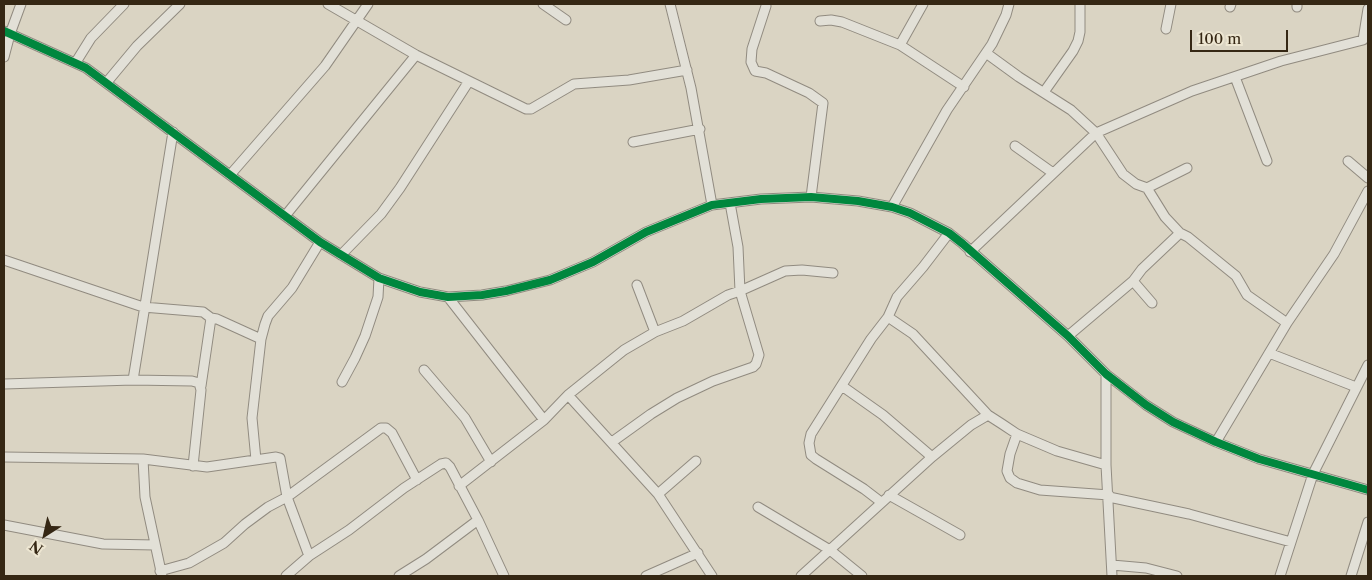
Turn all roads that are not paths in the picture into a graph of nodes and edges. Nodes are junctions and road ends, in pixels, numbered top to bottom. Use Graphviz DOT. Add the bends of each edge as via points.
graph roads {
  1 [pos="21,4"];
  2 [pos="124,4"];
  3 [pos="180,4"];
  4 [pos="328,4"];
  5 [pos="368,4"];
  6 [pos="543,4"];
  7 [pos="670,4"];
  8 [pos="922,4"];
  9 [pos="1009,4"];
  10 [pos="1080,4"];
  11 [pos="1171,4"];
  12 [pos="766,6"];
  13 [pos="1368,9"];
  14 [pos="356,19"];
  15 [pos="566,20"];
  16 [pos="820,21"];
  17 [pos="1166,30"];
  18 [pos="7,32"];
  19 [pos="1365,41"];
  20 [pos="900,45"];
  21 [pos="986,53"];
  22 [pos="416,55"];
  23 [pos="4,56"];
  24 [pos="76,62"];
  25 [pos="687,70"];
  26 [pos="1235,77"];
  27 [pos="107,82"];
  28 [pos="469,82"];
  29 [pos="964,87"];
  30 [pos="1044,92"];
  31 [pos="700,129"];
  32 [pos="173,132"];
  33 [pos="1096,133"];
  34 [pos="633,142"];
  35 [pos="1016,146"];
  36 [pos="1348,161"];
  37 [pos="1267,162"];
  38 [pos="1187,168"];
  39 [pos="1053,173"];
  40 [pos="230,175"];
  41 [pos="1368,178"];
  42 [pos="1147,188"];
  43 [pos="1368,190"];
  44 [pos="812,198"];
  45 [pos="730,203"];
  46 [pos="712,205"];
  47 [pos="892,207"];
  48 [pos="285,216"];
  49 [pos="948,233"];
  50 [pos="1180,233"];
  51 [pos="320,242"];
  52 [pos="970,252"];
  53 [pos="341,254"];
  54 [pos="4,260"];
  55 [pos="833,272"];
  56 [pos="379,278"];
  57 [pos="1133,281"];
  58 [pos="637,285"];
  59 [pos="740,291"];
  60 [pos="448,297"];
  61 [pos="1152,303"];
  62 [pos="143,306"];
  63 [pos="888,317"];
  64 [pos="211,318"];
  65 [pos="1287,323"];
  66 [pos="655,332"];
  67 [pos="1068,336"];
  68 [pos="261,339"];
  69 [pos="1270,353"];
  70 [pos="1368,365"];
  71 [pos="424,370"];
  72 [pos="1106,374"];
  73 [pos="132,380"];
  74 [pos="342,382"];
  75 [pos="4,384"];
  76 [pos="201,386"];
  77 [pos="842,386"];
  78 [pos="1356,387"];
  79 [pos="568,395"];
  80 [pos="988,415"];
  81 [pos="544,420"];
  82 [pos="1017,434"];
  83 [pos="612,442"];
  84 [pos="1216,442"];
  85 [pos="4,457"];
  86 [pos="932,457"];
  87 [pos="143,459"];
  88 [pos="256,460"];
  89 [pos="696,461"];
  90 [pos="492,462"];
  91 [pos="1106,465"];
  92 [pos="193,466"];
  93 [pos="1313,474"];
  94 [pos="416,480"];
  95 [pos="459,486"];
  96 [pos="1368,490"];
  97 [pos="658,494"];
  98 [pos="890,495"];
  99 [pos="1109,496"];
  100 [pos="287,497"];
  101 [pos="881,502"];
  102 [pos="758,506"];
  103 [pos="478,520"];
  104 [pos="1368,522"];
  105 [pos="4,525"];
  106 [pos="960,535"];
  107 [pos="1291,542"];
  108 [pos="155,546"];
  109 [pos="830,550"];
  110 [pos="698,553"];
  111 [pos="309,556"];
  112 [pos="1112,565"];
  113 [pos="161,574"];
  114 [pos="286,576"];
  115 [pos="399,576"];
  116 [pos="504,576"];
  117 [pos="646,576"];
  118 [pos="712,576"];
  119 [pos="800,576"];
  120 [pos="862,576"];
  121 [pos="1112,576"];
  122 [pos="1177,576"];
  123 [pos="1280,576"];
  124 [pos="1351,576"];
  1 -- 18 [label="street"];
  2 -- 24 [label="street" via="91,38"];
  3 -- 27 [label="street" via="137,46"];
  4 -- 14 [label="street"];
  5 -- 14 [label="street"];
  6 -- 15 [label="street"];
  7 -- 25 [label="street"];
  8 -- 20 [label="street"];
  9 -- 21 [label="street"];
  10 -- 30 [label="street" via="1078,41"];
  11 -- 17 [label="street"];
  12 -- 44 [label="street" via="752,49 751,62 756,71 809,92 823,103"];
  13 -- 19 [label="street"];
  14 -- 22 [label="street"];
  14 -- 40 [label="street" via="326,66"];
  16 -- 20 [label="street" via="842,22"];
  18 -- 23 [label="street"];
  18 -- 24 [label="street"];
  19 -- 26 [label="street" via="1281,61"];
  20 -- 29 [label="street"];
  21 -- 29 [label="street"];
  21 -- 30 [label="street"];
  22 -- 28 [label="street"];
  22 -- 48 [label="street"];
  24 -- 27 [label="street"];
  25 -- 28 [label="street" via="629,80 574,84 532,109 520,107"];
  25 -- 31 [label="street"];
  26 -- 33 [label="street" via="1192,91"];
  26 -- 37 [label="street"];
  27 -- 32 [label="street"];
  28 -- 53 [label="street" via="390,201"];
  29 -- 47 [label="street" via="947,110"];
  30 -- 33 [label="street" via="1071,110"];
  31 -- 34 [label="street"];
  31 -- 46 [label="street"];
  32 -- 40 [label="street"];
  32 -- 62 [label="street"];
  33 -- 39 [label="street"];
  33 -- 42 [label="street" via="1123,174"];
  35 -- 39 [label="street"];
  36 -- 41 [label="street"];
  38 -- 42 [label="street"];
  39 -- 52 [label="street"];
  40 -- 48 [label="street"];
  42 -- 50 [label="street" via="1165,217"];
  43 -- 65 [label="street" via="1334,254"];
  44 -- 45 [label="street"];
  44 -- 47 [label="street"];
  45 -- 46 [label="street"];
  45 -- 59 [label="street" via="738,247"];
  46 -- 60 [label="street" via="646,232 592,262 550,280 506,291"];
  47 -- 49 [label="street"];
  48 -- 51 [label="street"];
  49 -- 52 [label="street"];
  49 -- 63 [label="street" via="896,297"];
  50 -- 57 [label="street"];
  50 -- 65 [label="street" via="1236,276 1247,295"];
  51 -- 53 [label="street"];
  51 -- 68 [label="street" via="292,288 268,316"];
  52 -- 67 [label="street"];
  53 -- 56 [label="street"];
  54 -- 62 [label="street"];
  55 -- 59 [label="street" via="786,271"];
  56 -- 60 [label="street" via="420,292"];
  56 -- 74 [label="street" via="378,297 365,336"];
  57 -- 61 [label="street"];
  57 -- 67 [label="street"];
  58 -- 66 [label="street"];
  59 -- 66 [label="street"];
  59 -- 83 [label="street" via="759,355 756,364 677,398"];
  60 -- 81 [label="street"];
  62 -- 64 [label="street" via="203,312"];
  62 -- 73 [label="street"];
  63 -- 77 [label="street"];
  63 -- 80 [label="street" via="913,334"];
  64 -- 68 [label="street"];
  64 -- 76 [label="street"];
  65 -- 69 [label="street"];
  66 -- 79 [label="street" via="624,350"];
  67 -- 72 [label="street"];
  68 -- 88 [label="street" via="252,418"];
  69 -- 78 [label="street"];
  69 -- 84 [label="street"];
  70 -- 78 [label="street"];
  71 -- 90 [label="street" via="465,418"];
  72 -- 84 [label="street" via="1173,422"];
  72 -- 91 [label="street"];
  73 -- 75 [label="street"];
  73 -- 76 [label="street" via="192,381"];
  76 -- 92 [label="street"];
  77 -- 86 [label="street" via="883,415"];
  77 -- 101 [label="street" via="811,434 811,455"];
  78 -- 93 [label="street"];
  79 -- 81 [label="street"];
  79 -- 83 [label="street"];
  80 -- 82 [label="street"];
  80 -- 86 [label="street"];
  81 -- 90 [label="street"];
  82 -- 91 [label="street" via="1057,451"];
  82 -- 99 [label="street" via="1007,471 1016,483 1040,490"];
  83 -- 97 [label="street"];
  84 -- 93 [label="street" via="1259,459"];
  85 -- 87 [label="street"];
  86 -- 98 [label="street"];
  87 -- 92 [label="street"];
  87 -- 108 [label="street"];
  88 -- 92 [label="street"];
  88 -- 100 [label="street" via="280,458"];
  89 -- 97 [label="street"];
  90 -- 95 [label="street"];
  91 -- 99 [label="street"];
  93 -- 96 [label="street"];
  93 -- 107 [label="street"];
  94 -- 95 [label="street" via="446,463"];
  94 -- 100 [label="street" via="392,433 381,428"];
  94 -- 111 [label="street"];
  95 -- 103 [label="street"];
  97 -- 110 [label="street"];
  98 -- 101 [label="street"];
  98 -- 106 [label="street"];
  99 -- 107 [label="street"];
  99 -- 112 [label="street"];
  100 -- 111 [label="street"];
  100 -- 113 [label="street" via="216,547"];
  101 -- 109 [label="street"];
  102 -- 109 [label="street"];
  103 -- 115 [label="street"];
  103 -- 116 [label="street"];
  104 -- 124 [label="street"];
  105 -- 108 [label="street" via="103,544"];
  107 -- 123 [label="street"];
  108 -- 113 [label="street"];
  109 -- 119 [label="street"];
  109 -- 120 [label="street"];
  110 -- 117 [label="street"];
  110 -- 118 [label="street"];
  111 -- 114 [label="street"];
  112 -- 121 [label="street"];
  112 -- 122 [label="street" via="1146,568"];
}
